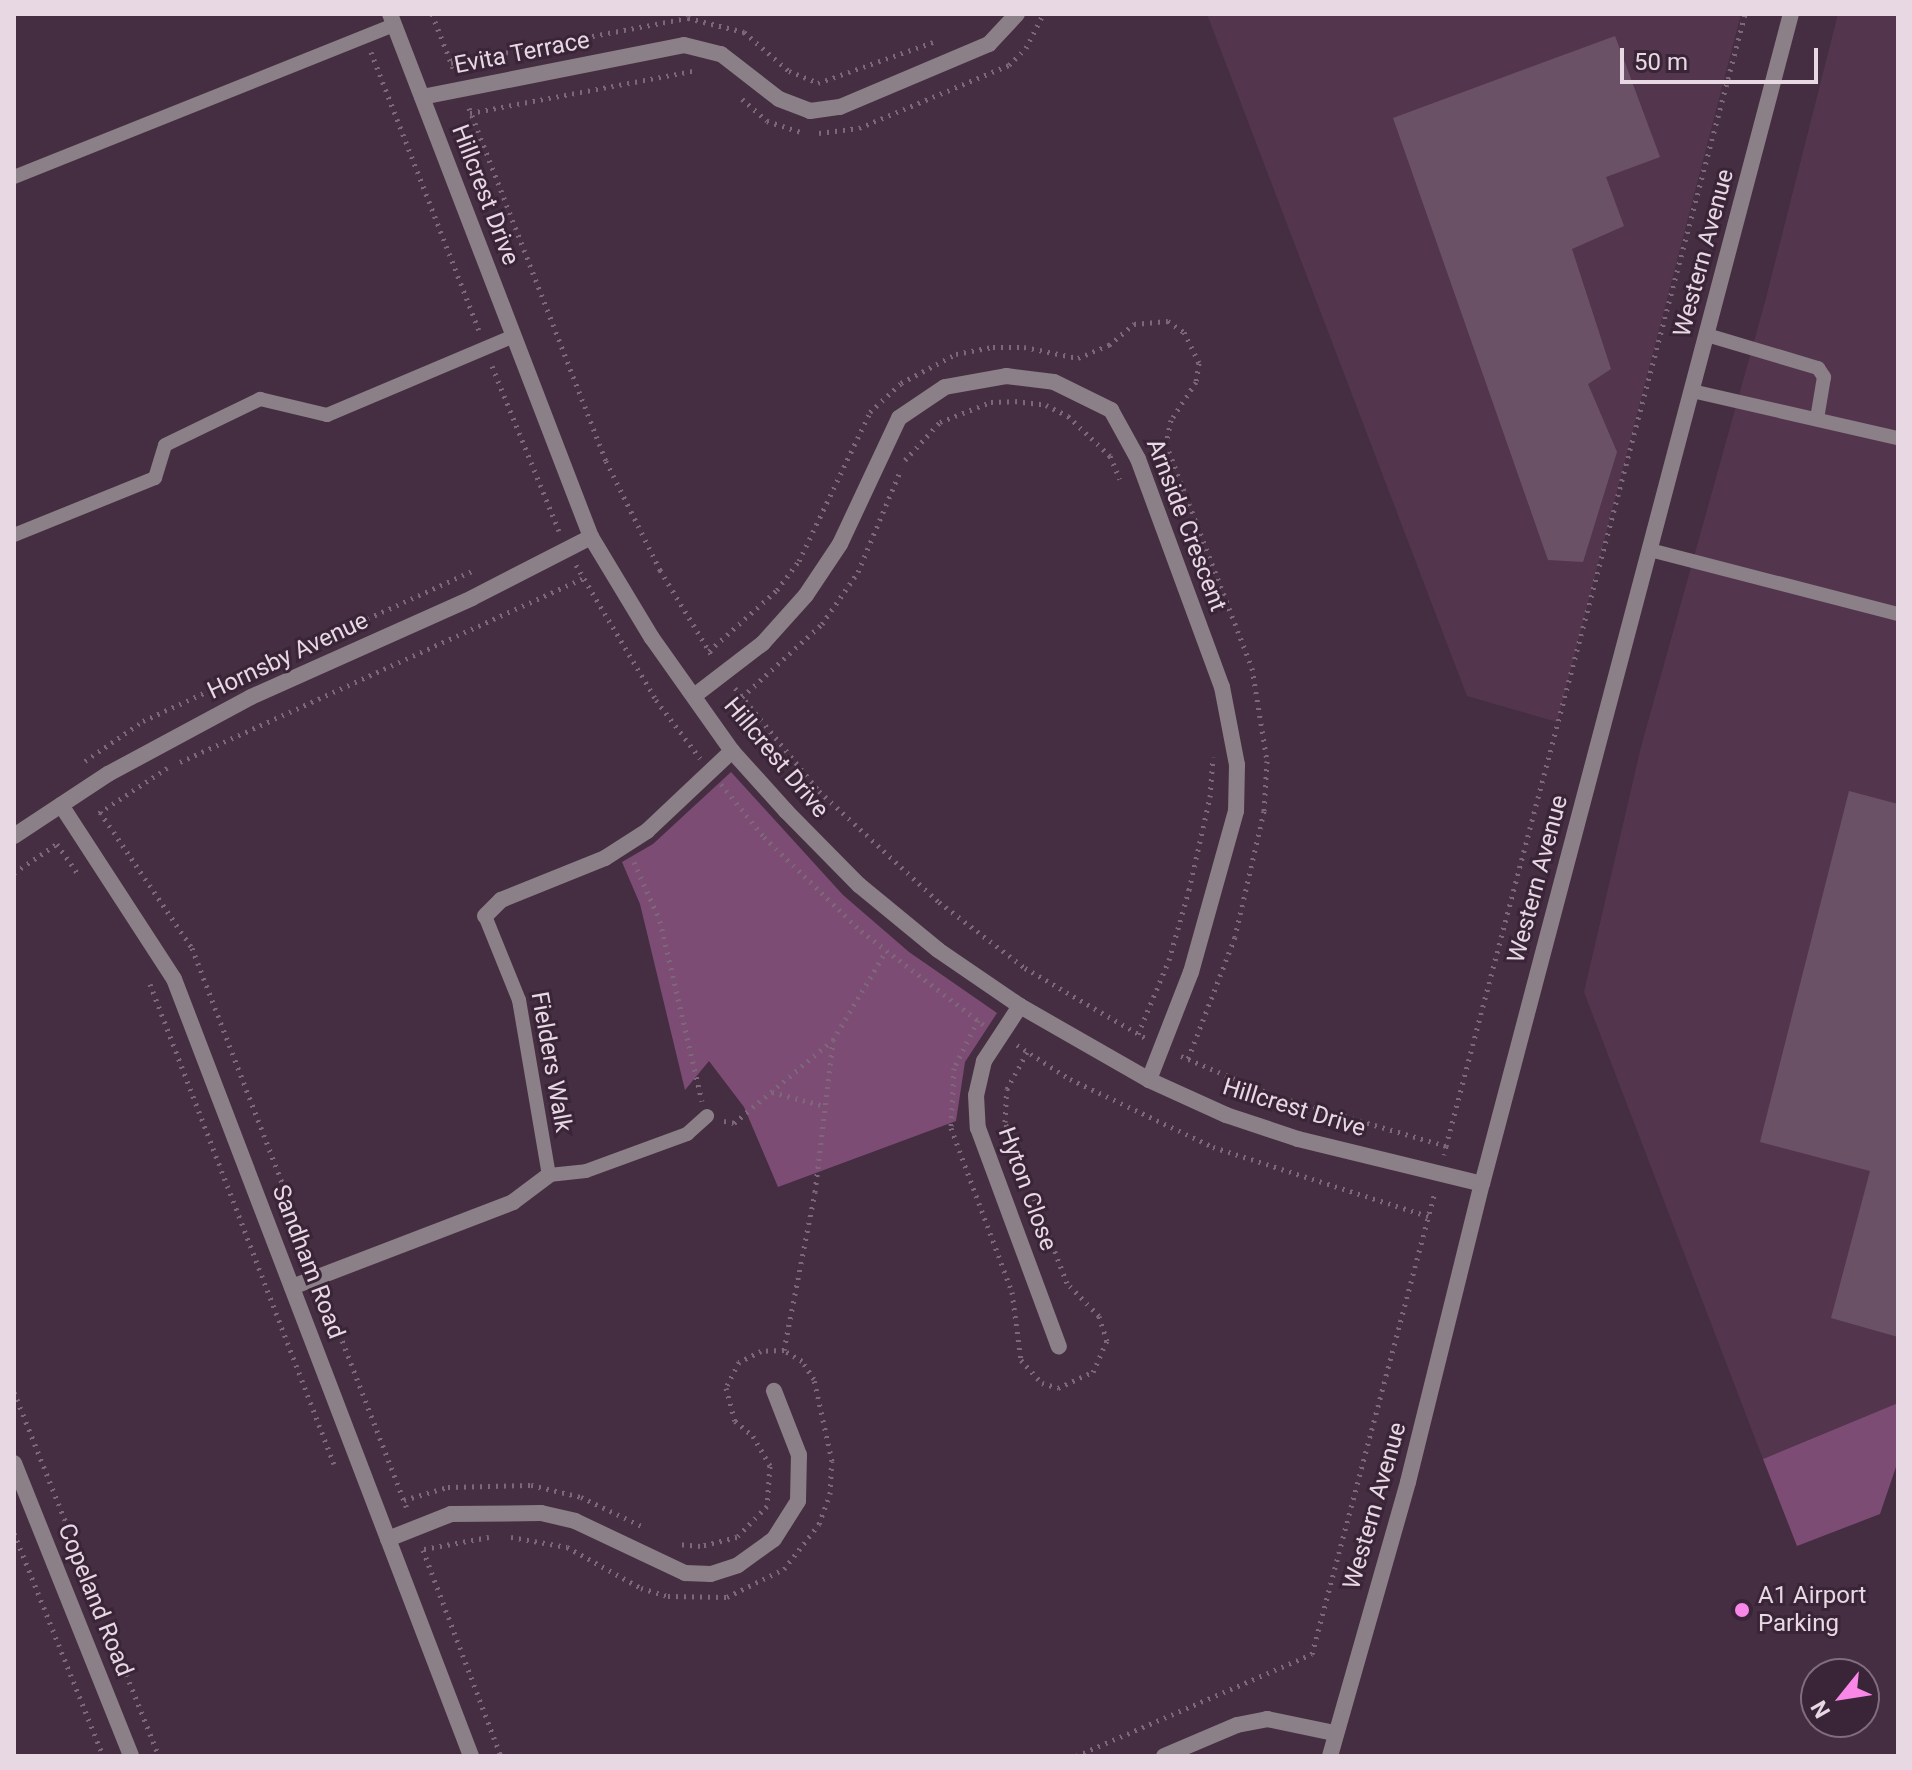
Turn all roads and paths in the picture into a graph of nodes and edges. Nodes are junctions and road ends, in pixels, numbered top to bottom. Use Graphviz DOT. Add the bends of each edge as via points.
graph roads {
  1 [pos="432,14"];
  2 [pos="1017,14"];
  3 [pos="1745,14"];
  4 [pos="1791,14"];
  5 [pos="392,19"];
  6 [pos="461,89"];
  7 [pos="422,97"];
  8 [pos="14,177"];
  9 [pos="1707,335"];
  10 [pos="512,337"];
  11 [pos="1692,391"];
  12 [pos="1817,419"];
  13 [pos="1898,438"];
  14 [pos="1124,490"];
  15 [pos="14,535"];
  16 [pos="591,537"];
  17 [pos="1650,550"];
  18 [pos="583,578"];
  19 [pos="1898,614"];
  20 [pos="709,651"];
  21 [pos="724,673"];
  22 [pos="694,696"];
  23 [pos="742,697"];
  24 [pos="1211,746"];
  25 [pos="732,751"];
  26 [pos="61,805"];
  27 [pos="76,828"];
  28 [pos="14,836"];
  29 [pos="57,844"];
  30 [pos="626,844"];
  31 [pos="14,873"];
  32 [pos="83,882"];
  33 [pos="485,916"];
  34 [pos="886,951"];
  35 [pos="145,972"];
  36 [pos="1020,1006"];
  37 [pos="1138,1034"];
  38 [pos="833,1040"];
  39 [pos="1162,1048"];
  40 [pos="1188,1059"];
  41 [pos="1149,1080"];
  42 [pos="772,1092"];
  43 [pos="825,1106"];
  44 [pos="707,1116"];
  45 [pos="1446,1146"];
  46 [pos="1441,1172"];
  47 [pos="549,1175"];
  48 [pos="1482,1184"];
  49 [pos="292,1287"];
  50 [pos="1059,1347"];
  51 [pos="784,1350"];
  52 [pos="774,1391"];
  53 [pos="14,1392"];
  54 [pos="14,1463"];
  55 [pos="338,1475"];
  56 [pos="404,1500"];
  57 [pos="14,1533"];
  58 [pos="657,1535"];
  59 [pos="388,1539"];
  60 [pos="670,1540"];
  61 [pos="423,1550"];
  62 [pos="1334,1733"];
  63 [pos="103,1756"];
  64 [pos="131,1756"];
  65 [pos="159,1756"];
  66 [pos="471,1756"];
  67 [pos="1076,1756"];
  68 [pos="1164,1756"];
  69 [pos="1330,1756"];
  1 -- 6 [label="path"];
  2 -- 6 [label="street, Evita Terrace" via="989,44 840,107 810,111 779,99 721,54 684,45"];
  3 -- 45 [label="path"];
  4 -- 9 [label="street, Western Avenue"];
  5 -- 7 [label="street, Hillcrest Drive"];
  5 -- 8 [label="lane"];
  6 -- 7 [label="street, Evita Terrace"];
  6 -- 20 [label="path" via="606,461 660,570"];
  7 -- 10 [label="street, Hillcrest Drive"];
  9 -- 11 [label="street, Western Avenue"];
  9 -- 12 [label="lane" via="1818,368 1824,377"];
  10 -- 15 [label="lane" via="327,415 260,399 165,445 155,478"];
  10 -- 16 [label="street, Hillcrest Drive"];
  11 -- 12 [label="lane"];
  11 -- 17 [label="street, Western Avenue"];
  12 -- 13 [label="lane"];
  14 -- 23 [label="path" via="1110,456 1092,436 1046,405 991,402 940,422 905,459 858,572 822,624"];
  16 -- 22 [label="street, Hillcrest Drive"];
  16 -- 26 [label="street, Hornsby Avenue" via="472,598 251,697"];
  17 -- 19 [label="lane"];
  17 -- 48 [label="street, Western Avenue"];
  18 -- 27 [label="path" via="202,751"];
  20 -- 21 [label="path"];
  20 -- 40 [label="path" via="777,590 799,561 850,446 870,412 901,383 956,354 993,347 1078,358 1102,349 1134,324 1168,321 1184,332 1199,363 1196,382 1171,420 1166,444 1252,668 1267,761 1264,811 1235,937"];
  21 -- 22 [label="street, Arnside Crescent"];
  21 -- 23 [label="path"];
  21 -- 39 [label="street, Arnside Crescent" via="763,643 806,595 840,544 899,418 945,387 1006,376 1054,382 1111,410 1138,459 1222,687 1237,765 1236,811 1191,972"];
  22 -- 25 [label="street, Hillcrest Drive"];
  23 -- 37 [label="path" via="819,791 939,902 1025,968"];
  24 -- 37 [label="path" via="1210,797 1189,890 1169,960"];
  25 -- 30 [label="street"];
  25 -- 36 [label="street, Hillcrest Drive" via="859,885 938,950"];
  26 -- 27 [label="street, Sandham Road"];
  26 -- 28 [label="street, Hornsby Avenue"];
  27 -- 29 [label="path"];
  27 -- 49 [label="street, Sandham Road" via="174,979"];
  29 -- 31 [label="path"];
  29 -- 32 [label="path"];
  30 -- 33 [label="street" via="501,900"];
  30 -- 44 [label="path" via="660,921 692,1074"];
  33 -- 47 [label="lane, Fielders Walk" via="519,1000"];
  34 -- 38 [label="path"];
  35 -- 55 [label="path"];
  36 -- 41 [label="street, Hillcrest Drive"];
  36 -- 50 [label="street, Hyton Close" via="984,1061 976,1095 978,1128"];
  37 -- 39 [label="path"];
  38 -- 42 [label="path"];
  38 -- 43 [label="path"];
  39 -- 40 [label="path"];
  39 -- 41 [label="street, Arnside Crescent"];
  40 -- 45 [label="path" via="1275,1096"];
  41 -- 46 [label="street, Hillcrest Drive" via="1226,1115 1298,1139"];
  42 -- 43 [label="path"];
  42 -- 44 [label="path" via="734,1123"];
  43 -- 51 [label="path" via="815,1192"];
  44 -- 47 [label="lane" via="687,1134 586,1171"];
  45 -- 46 [label="path"];
  46 -- 48 [label="street, Hillcrest Drive"];
  46 -- 67 [label="path" via="1312,1654"];
  47 -- 49 [label="street" via="513,1202"];
  48 -- 62 [label="street, Western Avenue" via="1408,1482"];
  49 -- 59 [label="street, Sandham Road"];
  51 -- 60 [label="path" via="761,1351 739,1362 726,1388 735,1421 763,1450 770,1466 767,1506 754,1524 718,1544 684,1546"];
  51 -- 61 [label="path" via="802,1361 814,1379 832,1461 830,1494 802,1553 757,1585 701,1600 668,1596 641,1588 567,1547 522,1538 461,1540"];
  52 -- 59 [label="street" via="799,1455 798,1501 774,1539 738,1565 711,1574 685,1573 575,1521 541,1513 451,1514"];
  53 -- 65 [label="path"];
  54 -- 64 [label="street, Copeland Road"];
  56 -- 58 [label="path" via="448,1487 531,1485 581,1497"];
  57 -- 63 [label="path"];
  59 -- 66 [label="street, Sandham Road"];
  62 -- 68 [label="street" via="1267,1719 1237,1725"];
  62 -- 69 [label="street, Western Avenue"];
}
